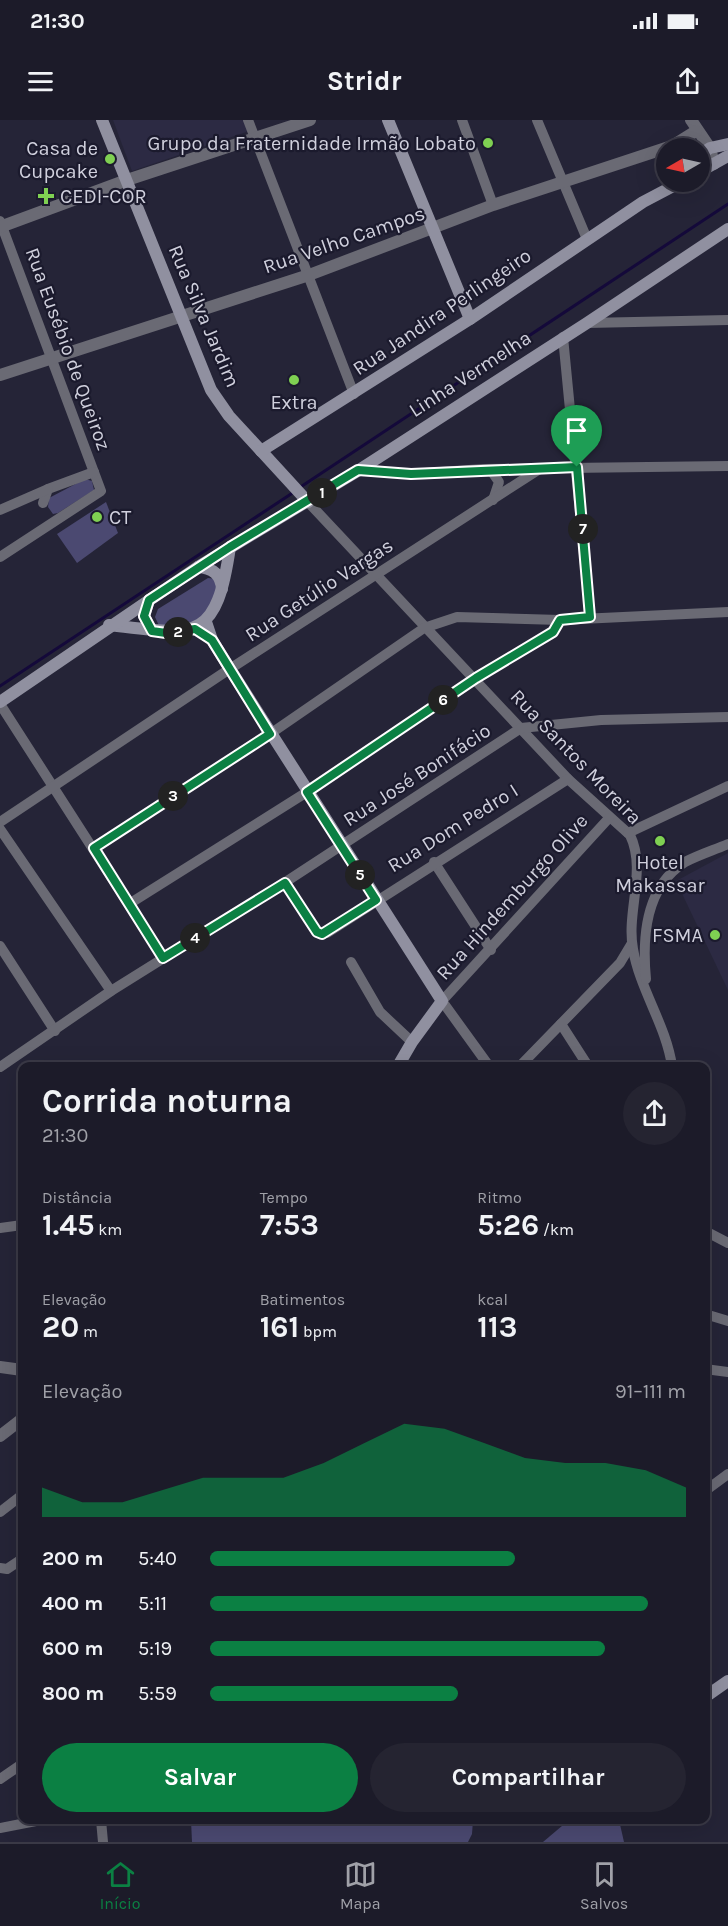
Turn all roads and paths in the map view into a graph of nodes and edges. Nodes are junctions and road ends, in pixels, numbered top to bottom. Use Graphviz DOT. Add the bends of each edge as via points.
graph roads {
  1 [pos="102,120"];
  2 [pos="248,120"];
  3 [pos="310,120"];
  4 [pos="388,120"];
  5 [pos="462,120"];
  6 [pos="537,120"];
  7 [pos="693,126"];
  8 [pos="682,138"];
  9 [pos="255,139"];
  10 [pos="728,144"];
  11 [pos="710,149"];
  12 [pos="656,152"];
  13 [pos="728,156"];
  14 [pos="710,159"];
  15 [pos="714,164"];
  16 [pos="710,166"];
  17 [pos="127,180"];
  18 [pos="562,182"];
  19 [pos="656,190"];
  20 [pos="662,192"];
  21 [pos="643,202"];
  22 [pos="493,205"];
  23 [pos="1,224"];
  24 [pos="728,229"];
  25 [pos="433,230"];
  26 [pos="587,239"];
  27 [pos="309,275"];
  28 [pos="181,315"];
  29 [pos="470,319"];
  30 [pos="728,321"];
  31 [pos="587,323"];
  32 [pos="563,337"];
  33 [pos="52,359"];
  34 [pos="0,375"];
  35 [pos="354,394"];
  36 [pos="261,451"];
  37 [pos="383,454"];
  38 [pos="728,466"];
  39 [pos="577,467"];
  40 [pos="358,470"];
  41 [pos="483,470"];
  42 [pos="538,470"];
  43 [pos="94,472"];
  44 [pos="390,475"];
  45 [pos="48,489"];
  46 [pos="301,493"];
  47 [pos="493,500"];
  48 [pos="19,503"];
  49 [pos="43,503"];
  50 [pos="0,510"];
  51 [pos="51,523"];
  52 [pos="230,547"];
  53 [pos="0,557"];
  54 [pos="198,567"];
  55 [pos="375,576"];
  56 [pos="222,591"];
  57 [pos="149,600"];
  58 [pos="728,612"];
  59 [pos="590,617"];
  60 [pos="560,620"];
  61 [pos="206,622"];
  62 [pos="110,625"];
  63 [pos="424,628"];
  64 [pos="195,629"];
  65 [pos="152,631"];
  66 [pos="212,640"];
  67 [pos="230,669"];
  68 [pos="476,678"];
  69 [pos="0,703"];
  70 [pos="728,717"];
  71 [pos="521,728"];
  72 [pos="270,734"];
  73 [pos="568,779"];
  74 [pos="728,786"];
  75 [pos="53,787"];
  76 [pos="307,792"];
  77 [pos="609,818"];
  78 [pos="0,822"];
  79 [pos="0,829"];
  80 [pos="628,832"];
  81 [pos="728,844"];
  82 [pos="341,846"];
  83 [pos="94,848"];
  84 [pos="434,862"];
  85 [pos="285,883"];
  86 [pos="376,900"];
  87 [pos="129,904"];
  88 [pos="632,944"];
  89 [pos="0,946"];
  90 [pos="491,950"];
  91 [pos="163,958"];
  92 [pos="351,962"];
  93 [pos="111,992"];
  94 [pos="647,992"];
  95 [pos="442,1001"];
  96 [pos="561,1024"];
  97 [pos="55,1031"];
  98 [pos="412,1042"];
  99 [pos="400,1062"];
  100 [pos="486,1062"];
  101 [pos="524,1062"];
  102 [pos="585,1062"];
  103 [pos="671,1062"];
  104 [pos="0,1067"];
  105 [pos="18,1226"];
  106 [pos="0,1228"];
  107 [pos="710,1236"];
  108 [pos="728,1243"];
  109 [pos="710,1315"];
  110 [pos="728,1320"];
  111 [pos="0,1367"];
  112 [pos="18,1369"];
  113 [pos="710,1370"];
  114 [pos="728,1372"];
  115 [pos="18,1422"];
  116 [pos="0,1436"];
  117 [pos="728,1474"];
  118 [pos="710,1487"];
  119 [pos="18,1498"];
  120 [pos="0,1512"];
  121 [pos="18,1562"];
  122 [pos="0,1568"];
  123 [pos="728,1681"];
  124 [pos="710,1694"];
  125 [pos="18,1767"];
  126 [pos="0,1779"];
  127 [pos="20,1824"];
  128 [pos="101,1824"];
  129 [pos="0,1828"];
  130 [pos="103,1842"];
  1 -- 17 [label="main road, Rua Silva Jardim"];
  2 -- 9 [label="street"];
  3 -- 9 [label="street"];
  4 -- 25 [label="main road"];
  5 -- 22 [label="street"];
  6 -- 18 [label="street"];
  7 -- 8 [label="street, Rua Velho Campos"];
  9 -- 17 [label="street"];
  9 -- 27 [label="street"];
  10 -- 11 [label="main road"];
  12 -- 18 [label="street, Rua Velho Campos"];
  13 -- 15 [label="main road"];
  14 -- 15 [label="street"];
  15 -- 16 [label="main road"];
  17 -- 23 [label="street"];
  17 -- 28 [label="main road, Rua Silva Jardim"];
  18 -- 22 [label="street, Rua Velho Campos"];
  18 -- 26 [label="street"];
  19 -- 21 [label="main road, Rua Jandira Perlingeiro"];
  20 -- 21 [label="main road, Rua Jandira Perlingeiro"];
  21 -- 26 [label="main road, Rua Jandira Perlingeiro"];
  22 -- 25 [label="street, Rua Velho Campos"];
  23 -- 33 [label="street, Rua Eusébio de Queiroz"];
  24 -- 31 [label="main road, Linha Vermelha"];
  25 -- 27 [label="street, Rua Velho Campos"];
  25 -- 29 [label="main road"];
  26 -- 29 [label="main road, Rua Jandira Perlingeiro"];
  27 -- 28 [label="street, Rua Velho Campos"];
  27 -- 35 [label="street"];
  28 -- 33 [label="street, Rua Velho Campos"];
  28 -- 36 [label="main road, Rua Silva Jardim" via="211,390"];
  29 -- 35 [label="main road, Rua Jandira Perlingeiro"];
  30 -- 31 [label="street"];
  31 -- 32 [label="main road, Linha Vermelha"];
  32 -- 37 [label="main road, Linha Vermelha"];
  32 -- 39 [label="street"];
  33 -- 34 [label="street, Rua Velho Campos"];
  33 -- 43 [label="street, Rua Eusébio de Queiroz"];
  35 -- 36 [label="main road, Rua Jandira Perlingeiro"];
  36 -- 46 [label="main road, Rua Silva Jardim"];
  37 -- 40 [label="main road, Linha Vermelha"];
  37 -- 44 [label="street" via="382,462"];
  38 -- 39 [label="street"];
  39 -- 42 [label="street"];
  39 -- 59 [label="street"];
  40 -- 44 [label="street"];
  40 -- 46 [label="main road, Linha Vermelha"];
  41 -- 42 [label="street"];
  41 -- 44 [label="street"];
  41 -- 47 [label="street" via="492,472 499,482"];
  42 -- 47 [label="street, Rua Getúlio Vargas"];
  43 -- 45 [label="street"];
  43 -- 51 [label="street, Rua Eusébio de Queiroz" via="101,491"];
  45 -- 48 [label="street"];
  45 -- 49 [label="street"];
  46 -- 52 [label="main road, Linha Vermelha"];
  46 -- 55 [label="street, Rua Santos Moreira"];
  47 -- 55 [label="street, Rua Getúlio Vargas"];
  48 -- 49 [label="street"];
  48 -- 50 [label="street"];
  49 -- 51 [label="street"];
  51 -- 53 [label="street"];
  52 -- 54 [label="main road, Linha Vermelha"];
  52 -- 56 [label="main road"];
  54 -- 56 [label="main road" via="214,571 221,579"];
  54 -- 57 [label="main road, Linha Vermelha"];
  55 -- 63 [label="street, Rua Santos Moreira"];
  55 -- 67 [label="street, Rua Getúlio Vargas"];
  56 -- 61 [label="main road"];
  57 -- 62 [label="main road, Linha Vermelha"];
  57 -- 65 [label="main road" via="144,616"];
  58 -- 59 [label="street"];
  59 -- 60 [label="street"];
  60 -- 63 [label="street" via="457,617"];
  60 -- 68 [label="street" via="553,632"];
  61 -- 64 [label="main road"];
  61 -- 66 [label="main road"];
  62 -- 65 [label="main road"];
  62 -- 69 [label="main road, Linha Vermelha"];
  63 -- 68 [label="street, Rua Santos Moreira"];
  63 -- 72 [label="street"];
  64 -- 65 [label="main road"];
  64 -- 66 [label="main road"];
  66 -- 67 [label="main road"];
  67 -- 72 [label="main road"];
  67 -- 75 [label="street, Rua Getúlio Vargas"];
  68 -- 71 [label="street, Rua Santos Moreira"];
  68 -- 76 [label="street"];
  69 -- 75 [label="street"];
  70 -- 71 [label="street" via="601,720"];
  71 -- 73 [label="street, Rua Santos Moreira"];
  71 -- 82 [label="street, Rua José Bonifácio"];
  72 -- 76 [label="main road"];
  72 -- 83 [label="street"];
  73 -- 77 [label="street, Rua Santos Moreira"];
  73 -- 84 [label="street, Rua Dom Pedro I"];
  74 -- 80 [label="street"];
  75 -- 78 [label="street, Rua Getúlio Vargas"];
  75 -- 83 [label="street"];
  76 -- 82 [label="main road"];
  76 -- 87 [label="street"];
  77 -- 80 [label="street, Rua Santos Moreira"];
  77 -- 90 [label="street, Rua Hindemburgo Olive"];
  79 -- 93 [label="street"];
  80 -- 88 [label="street, Rua Santos Moreira" via="637,855 630,925"];
  81 -- 94 [label="street" via="685,863 657,892 647,923"];
  82 -- 85 [label="street, Rua José Bonifácio"];
  82 -- 86 [label="main road"];
  83 -- 87 [label="street"];
  84 -- 86 [label="street, Rua Dom Pedro I"];
  84 -- 90 [label="street"];
  85 -- 86 [label="street, Rua Dom Pedro I" via="322,934"];
  85 -- 91 [label="street, Rua José Bonifácio"];
  86 -- 95 [label="main road"];
  87 -- 91 [label="street"];
  88 -- 94 [label="street, Rua Santos Moreira"];
  88 -- 96 [label="street" via="620,963"];
  89 -- 97 [label="street"];
  90 -- 95 [label="street, Rua Hindemburgo Olive"];
  91 -- 93 [label="street, Rua José Bonifácio"];
  92 -- 98 [label="street" via="380,1012"];
  93 -- 97 [label="street, Rua José Bonifácio"];
  94 -- 103 [label="street, Rua Santos Moreira" via="668,1043"];
  95 -- 98 [label="main road"];
  95 -- 100 [label="street"];
  96 -- 101 [label="street"];
  96 -- 102 [label="street"];
  97 -- 104 [label="street, Rua José Bonifácio"];
  98 -- 99 [label="main road"];
  105 -- 106 [label="street"];
  107 -- 108 [label="street"];
  109 -- 110 [label="street"];
  111 -- 112 [label="street"];
  113 -- 114 [label="street"];
  115 -- 116 [label="street"];
  117 -- 118 [label="street"];
  119 -- 120 [label="street"];
  121 -- 122 [label="street" via="7,1569"];
  123 -- 124 [label="main road"];
  125 -- 126 [label="street"];
  127 -- 129 [label="street"];
  128 -- 130 [label="street"];
}
